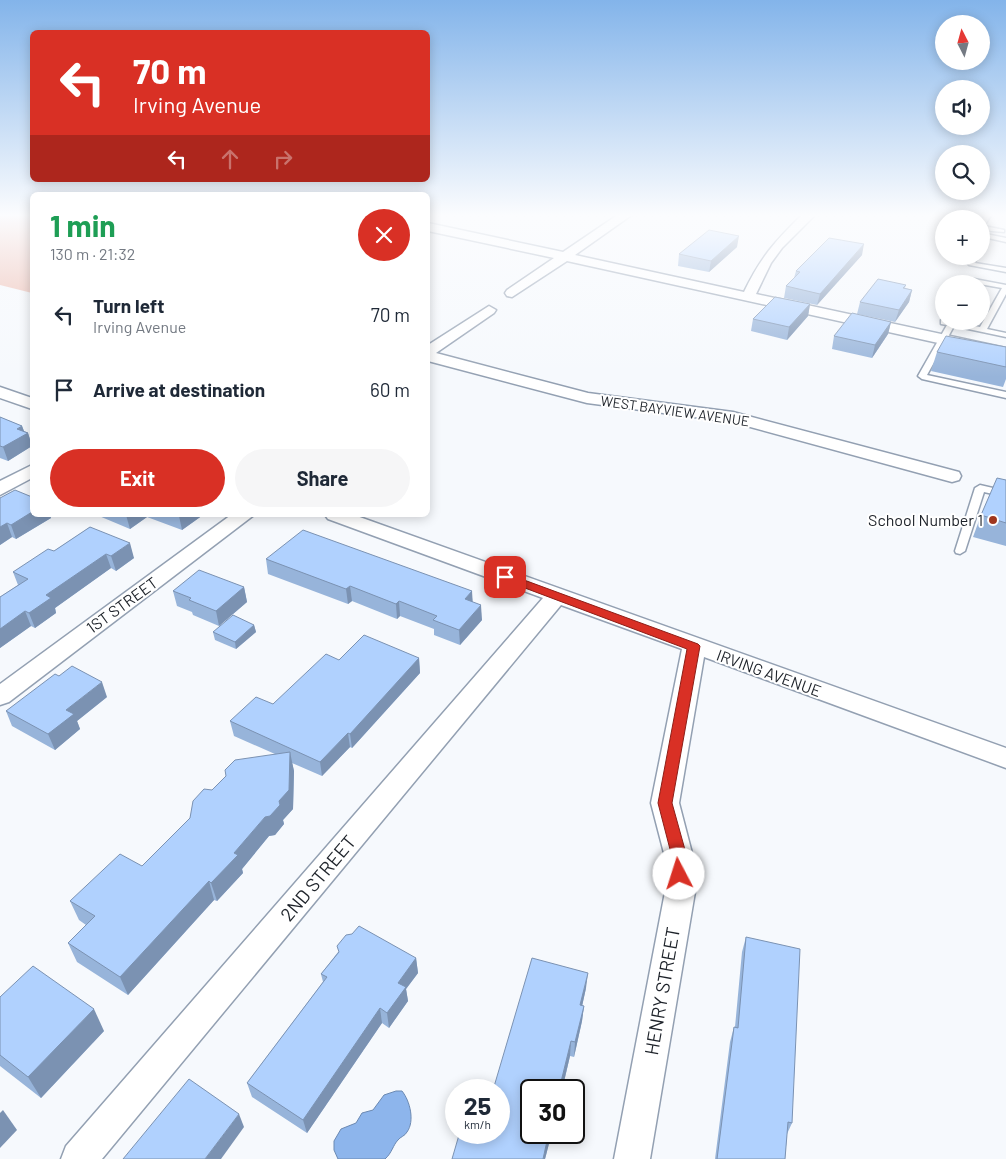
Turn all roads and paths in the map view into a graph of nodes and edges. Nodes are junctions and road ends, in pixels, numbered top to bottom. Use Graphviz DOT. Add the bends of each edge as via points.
graph roads {
  1 [pos="549,268"];
  2 [pos="618,268"];
  3 [pos="762,268"];
  4 [pos="990,285"];
  5 [pos="1006,287"];
  6 [pos="512,293"];
  7 [pos="748,296"];
  8 [pos="490,310"];
  9 [pos="990,316"];
  10 [pos="944,330"];
  11 [pos="982,330"];
  12 [pos="1006,336"];
  13 [pos="941,338"];
  14 [pos="430,351"];
  15 [pos="1006,353"];
  16 [pos="430,357"];
  17 [pos="0,392"];
  18 [pos="1006,395"];
  19 [pos="30,403"];
  20 [pos="30,472"];
  21 [pos="952,476"];
  22 [pos="0,490"];
  23 [pos="1006,494"];
  24 [pos="241,517"];
  25 [pos="340,517"];
  26 [pos="960,551"];
  27 [pos="557,596"];
  28 [pos="694,646"];
  29 [pos="0,696"];
  30 [pos="1006,758"];
  31 [pos="79,1159"];
  32 [pos="632,1159"];
  1 -- 6 [label="street"];
  2 -- 7 [label="street"];
  3 -- 7 [label="street"];
  4 -- 5 [label="lane"];
  5 -- 9 [label="lane"];
  7 -- 13 [label="street"];
  8 -- 14 [label="street"];
  10 -- 13 [label="lane"];
  11 -- 12 [label="lane"];
  13 -- 15 [label="street"];
  13 -- 18 [label="lane" via="922,376"];
  16 -- 21 [label="street, WEST BAYVIEW AVENUE" via="587,398 700,412 765,425"];
  17 -- 19 [label="street"];
  20 -- 22 [label="street"];
  23 -- 26 [label="lane" via="980,488"];
  24 -- 29 [label="street, 1ST STREET"];
  25 -- 27 [label="street, IRVING AVENUE"];
  27 -- 28 [label="street, IRVING AVENUE"];
  27 -- 31 [label="street, 2ND STREET"];
  28 -- 30 [label="street, IRVING AVENUE"];
  28 -- 32 [label="street, HENRY STREET" via="665,803 679,857 680,892"];
}
